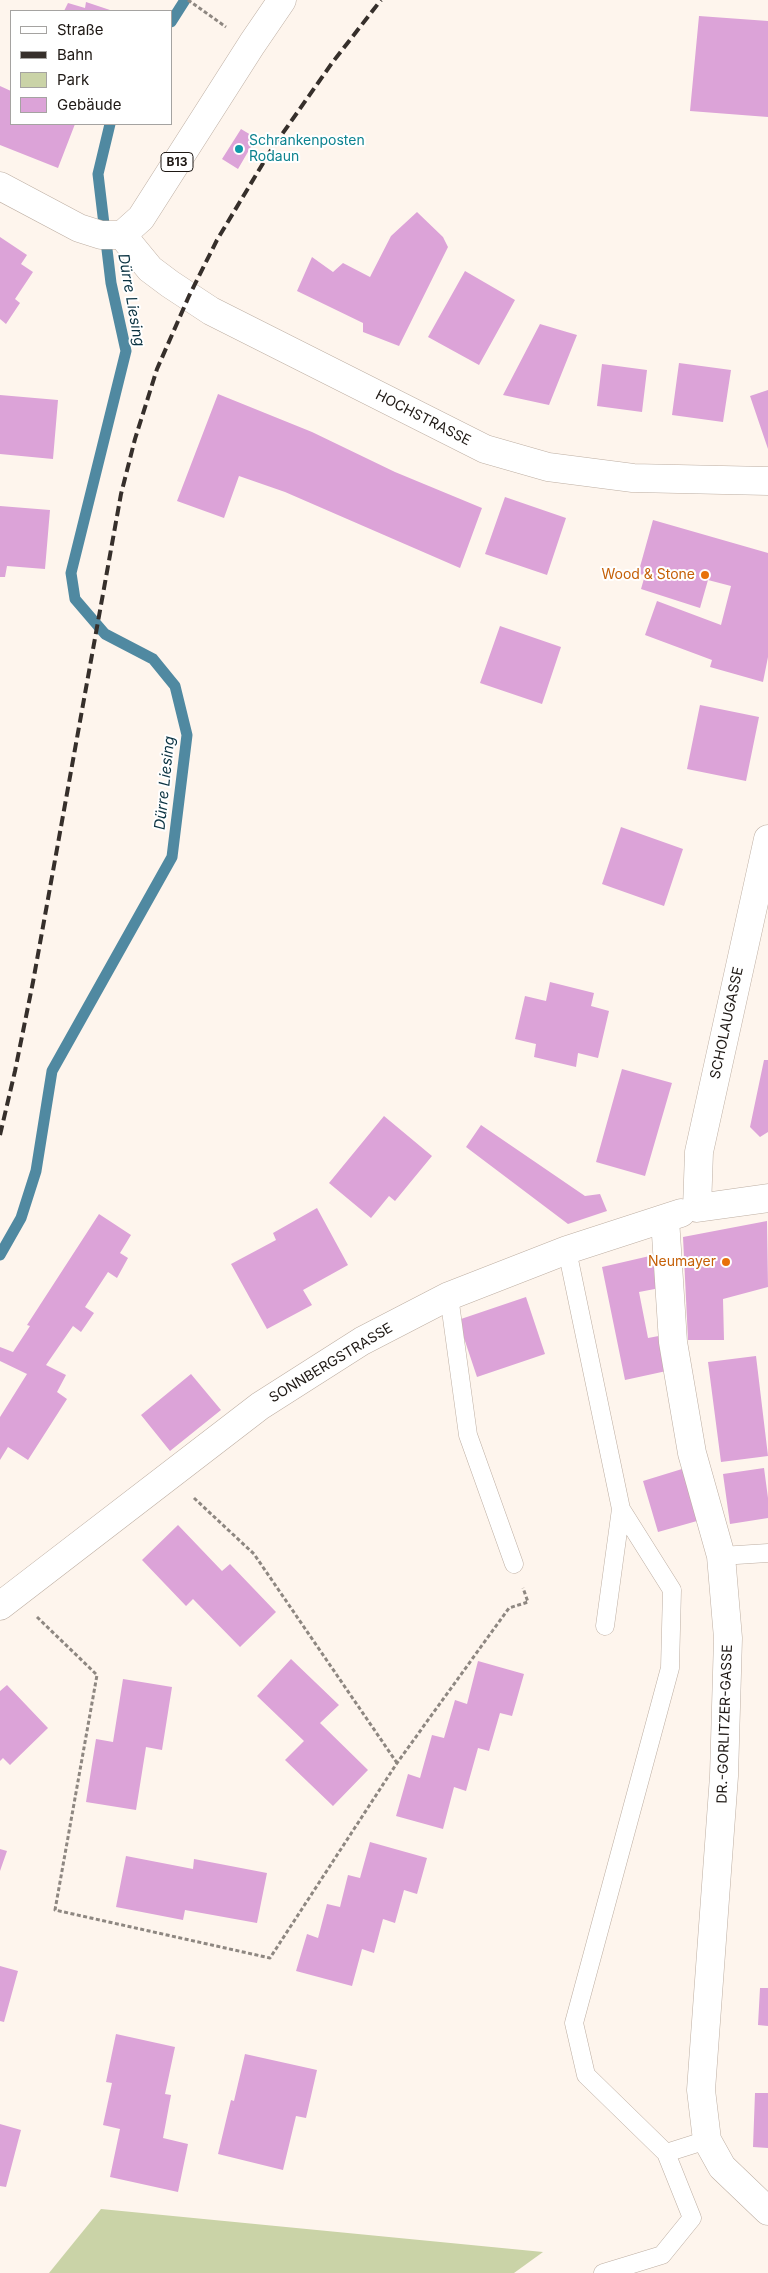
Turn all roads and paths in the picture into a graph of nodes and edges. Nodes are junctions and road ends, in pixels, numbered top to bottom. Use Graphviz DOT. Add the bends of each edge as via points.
graph roads {
  1 [pos="188,0"];
  2 [pos="282,0"];
  3 [pos="218,21"];
  4 [pos="0,186"];
  5 [pos="122,236"];
  6 [pos="768,481"];
  7 [pos="768,839"];
  8 [pos="768,1198"];
  9 [pos="697,1208"];
  10 [pos="665,1219"];
  11 [pos="567,1250"];
  12 [pos="449,1296"];
  13 [pos="169,1476"];
  14 [pos="621,1509"];
  15 [pos="768,1553"];
  16 [pos="720,1556"];
  17 [pos="514,1564"];
  18 [pos="8,1601"];
  19 [pos="605,1626"];
  20 [pos="397,1763"];
  21 [pos="708,2140"];
  22 [pos="666,2153"];
  23 [pos="768,2211"];
  24 [pos="603,2273"];
  1 -- 3 [label="path"];
  2 -- 5 [label="street, B13" via="141,218"];
  4 -- 5 [label="street" via="90,232"];
  5 -- 6 [label="street, HOCHSTRASSE" via="150,269 211,311 485,449 548,467 633,478"];
  7 -- 9 [label="street, SCHOLAUGASSE" via="699,1152"];
  8 -- 9 [label="street, SONNBERGSTRASSE"];
  9 -- 10 [label="street, SONNBERGSTRASSE"];
  10 -- 11 [label="street, SONNBERGSTRASSE"];
  10 -- 16 [label="street, DR.-GORLITZER-GASSE" via="673,1342 692,1453"];
  11 -- 12 [label="street, SONNBERGSTRASSE"];
  11 -- 14 [label="lane"];
  12 -- 13 [label="street, SONNBERGSTRASSE" via="362,1340 268,1401"];
  12 -- 17 [label="lane" via="468,1435"];
  13 -- 18 [label="street, SONNBERGSTRASSE"];
  13 -- 20 [label="path" via="254,1554"];
  14 -- 19 [label="lane"];
  14 -- 22 [label="lane" via="672,1590 670,1668 574,2023 586,2074"];
  15 -- 16 [label="lane"];
  16 -- 21 [label="street, DR.-GORLITZER-GASSE" via="728,1638 724,1776 702,2090"];
  17 -- 20 [label="path" via="528,1602 509,1608"];
  18 -- 20 [label="path" via="98,1675 55,1910 270,1958"];
  21 -- 22 [label="lane"];
  21 -- 23 [label="street, DR.-GORLITZER-GASSE" via="722,2167"];
  22 -- 24 [label="lane" via="692,2218 662,2255"];
}
